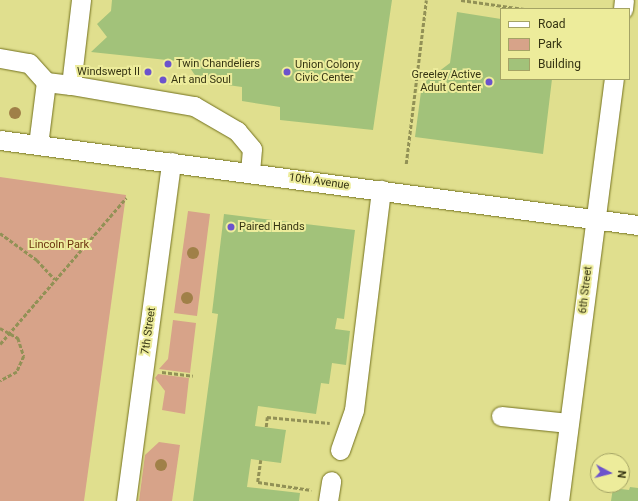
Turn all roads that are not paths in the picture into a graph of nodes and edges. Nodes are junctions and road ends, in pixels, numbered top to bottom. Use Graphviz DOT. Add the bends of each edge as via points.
graph roads {
  1 [pos="81,0"];
  2 [pos="0,58"];
  3 [pos="614,80"];
  4 [pos="46,82"];
  5 [pos="71,85"];
  6 [pos="0,140"];
  7 [pos="38,145"];
  8 [pos="171,162"];
  9 [pos="250,172"];
  10 [pos="380,190"];
  11 [pos="596,219"];
  12 [pos="638,225"];
  13 [pos="501,416"];
  14 [pos="569,423"];
  15 [pos="340,450"];
  16 [pos="126,501"];
  17 [pos="559,501"];
  1 -- 5 [label="street"];
  2 -- 4 [label="street" via="29,63"];
  3 -- 11 [label="street, 6th Street"];
  4 -- 5 [label="street"];
  4 -- 7 [label="street"];
  5 -- 9 [label="street" via="194,106 236,131 252,149"];
  6 -- 7 [label="street, 10th Avenue"];
  7 -- 8 [label="street, 10th Avenue"];
  8 -- 9 [label="street, 10th Avenue"];
  8 -- 16 [label="street, 7th Street"];
  9 -- 10 [label="street, 10th Avenue"];
  10 -- 11 [label="street, 10th Avenue"];
  10 -- 15 [label="street" via="354,410"];
  11 -- 12 [label="street, 10th Avenue"];
  11 -- 14 [label="street, 6th Street"];
  13 -- 14 [label="street"];
  14 -- 17 [label="street, 6th Street"];
}
